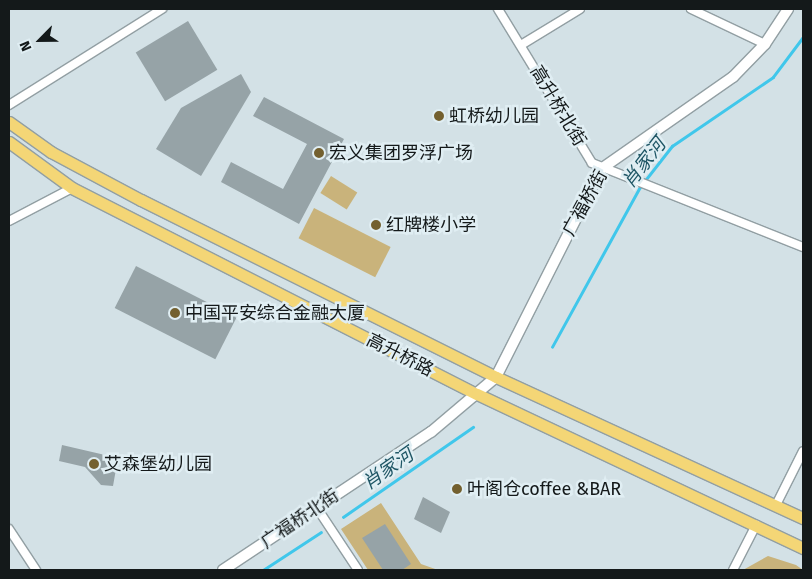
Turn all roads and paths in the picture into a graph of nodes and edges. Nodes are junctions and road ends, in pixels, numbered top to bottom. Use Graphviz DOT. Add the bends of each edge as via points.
graph roads {
  1 [pos="162,9"];
  2 [pos="498,9"];
  3 [pos="580,9"];
  4 [pos="691,9"];
  5 [pos="788,9"];
  6 [pos="765,44"];
  7 [pos="521,45"];
  8 [pos="9,105"];
  9 [pos="9,122"];
  10 [pos="9,142"];
  11 [pos="600,169"];
  12 [pos="72,188"];
  13 [pos="9,221"];
  14 [pos="803,247"];
  15 [pos="496,377"];
  16 [pos="477,394"];
  17 [pos="803,451"];
  18 [pos="776,505"];
  19 [pos="317,508"];
  20 [pos="803,518"];
  21 [pos="756,525"];
  22 [pos="9,529"];
  23 [pos="803,548"];
  24 [pos="36,570"];
  25 [pos="223,570"];
  26 [pos="358,570"];
  27 [pos="733,570"];
  1 -- 8 [label="street" via="21,93"];
  2 -- 7 [label="street, 高升桥北街"];
  3 -- 7 [label="street"];
  4 -- 6 [label="street"];
  5 -- 6 [label="main road, 广福桥街"];
  6 -- 11 [label="main road, 广福桥街" via="733,77"];
  7 -- 11 [label="street, 高升桥北街" via="592,163"];
  9 -- 15 [label="main road, 高升桥路" via="51,152 133,196"];
  10 -- 12 [label="main road, 高升桥路"];
  11 -- 14 [label="street, 高升桥北街"];
  11 -- 15 [label="main road, 广福桥街"];
  12 -- 13 [label="street"];
  12 -- 16 [label="main road, 高升桥路"];
  15 -- 16 [label="main road, 广福桥北街"];
  15 -- 18 [label="main road, 高升桥路"];
  16 -- 19 [label="main road, 广福桥北街" via="431,432"];
  16 -- 21 [label="main road, 高升桥路"];
  17 -- 18 [label="street"];
  18 -- 20 [label="main road, 高升桥路"];
  19 -- 25 [label="main road, 广福桥北街"];
  19 -- 26 [label="street"];
  21 -- 23 [label="main road, 高升桥路"];
  21 -- 27 [label="street"];
  22 -- 24 [label="street"];
}
